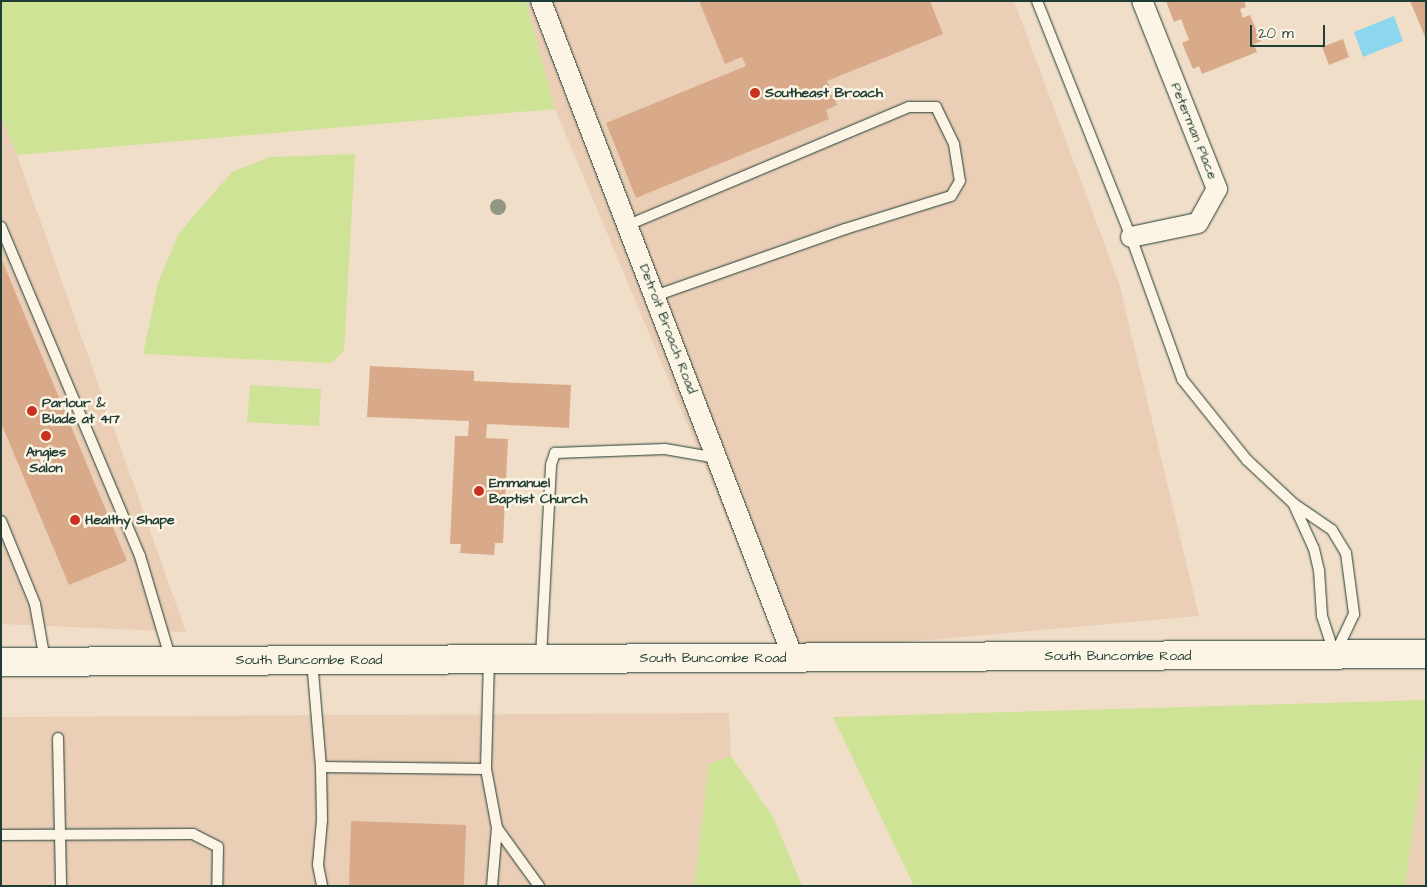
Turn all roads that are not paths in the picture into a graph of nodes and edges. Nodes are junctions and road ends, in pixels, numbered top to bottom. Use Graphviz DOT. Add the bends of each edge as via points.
graph roads {
  1 [pos="541,1"];
  2 [pos="1037,1"];
  3 [pos="1142,1"];
  4 [pos="628,225"];
  5 [pos="1,227"];
  6 [pos="1131,237"];
  7 [pos="656,296"];
  8 [pos="718,458"];
  9 [pos="1294,504"];
  10 [pos="1,521"];
  11 [pos="1334,654"];
  12 [pos="1426,654"];
  13 [pos="793,657"];
  14 [pos="541,658"];
  15 [pos="489,659"];
  16 [pos="171,660"];
  17 [pos="312,660"];
  18 [pos="45,661"];
  19 [pos="1,662"];
  20 [pos="58,738"];
  21 [pos="321,766"];
  22 [pos="486,769"];
  23 [pos="497,828"];
  24 [pos="62,834"];
  25 [pos="1,835"];
  26 [pos="61,886"];
  27 [pos="217,886"];
  28 [pos="322,886"];
  29 [pos="492,886"];
  30 [pos="539,886"];
  1 -- 4 [label="street, Detroit Broach Road"];
  2 -- 6 [label="lane"];
  3 -- 6 [label="street, Peterman Place" via="1217,189 1198,223"];
  4 -- 7 [label="street, Detroit Broach Road"];
  4 -- 7 [label="lane" via="909,107 936,107 954,144 960,181 951,196 845,229"];
  5 -- 16 [label="lane" via="140,556"];
  6 -- 9 [label="lane" via="1182,379 1247,460"];
  7 -- 8 [label="street, Detroit Broach Road"];
  8 -- 13 [label="street, Detroit Broach Road"];
  8 -- 14 [label="lane" via="665,449 555,453 551,465"];
  9 -- 11 [label="lane" via="1314,549 1322,616"];
  9 -- 11 [label="lane" via="1332,530 1346,554 1354,614"];
  10 -- 18 [label="lane" via="35,604"];
  11 -- 12 [label="main road, South Buncombe Road"];
  11 -- 13 [label="main road, South Buncombe Road"];
  13 -- 14 [label="main road, South Buncombe Road"];
  14 -- 15 [label="main road, South Buncombe Road"];
  15 -- 17 [label="main road, South Buncombe Road"];
  15 -- 22 [label="lane"];
  16 -- 17 [label="main road, South Buncombe Road"];
  16 -- 18 [label="main road, South Buncombe Road"];
  17 -- 21 [label="lane"];
  18 -- 19 [label="main road, South Buncombe Road"];
  20 -- 24 [label="lane"];
  21 -- 22 [label="lane"];
  21 -- 28 [label="lane" via="322,820 318,865"];
  22 -- 23 [label="lane"];
  23 -- 29 [label="lane"];
  23 -- 30 [label="lane"];
  24 -- 25 [label="lane"];
  24 -- 26 [label="lane"];
  24 -- 27 [label="lane" via="193,834 218,847"];
}
